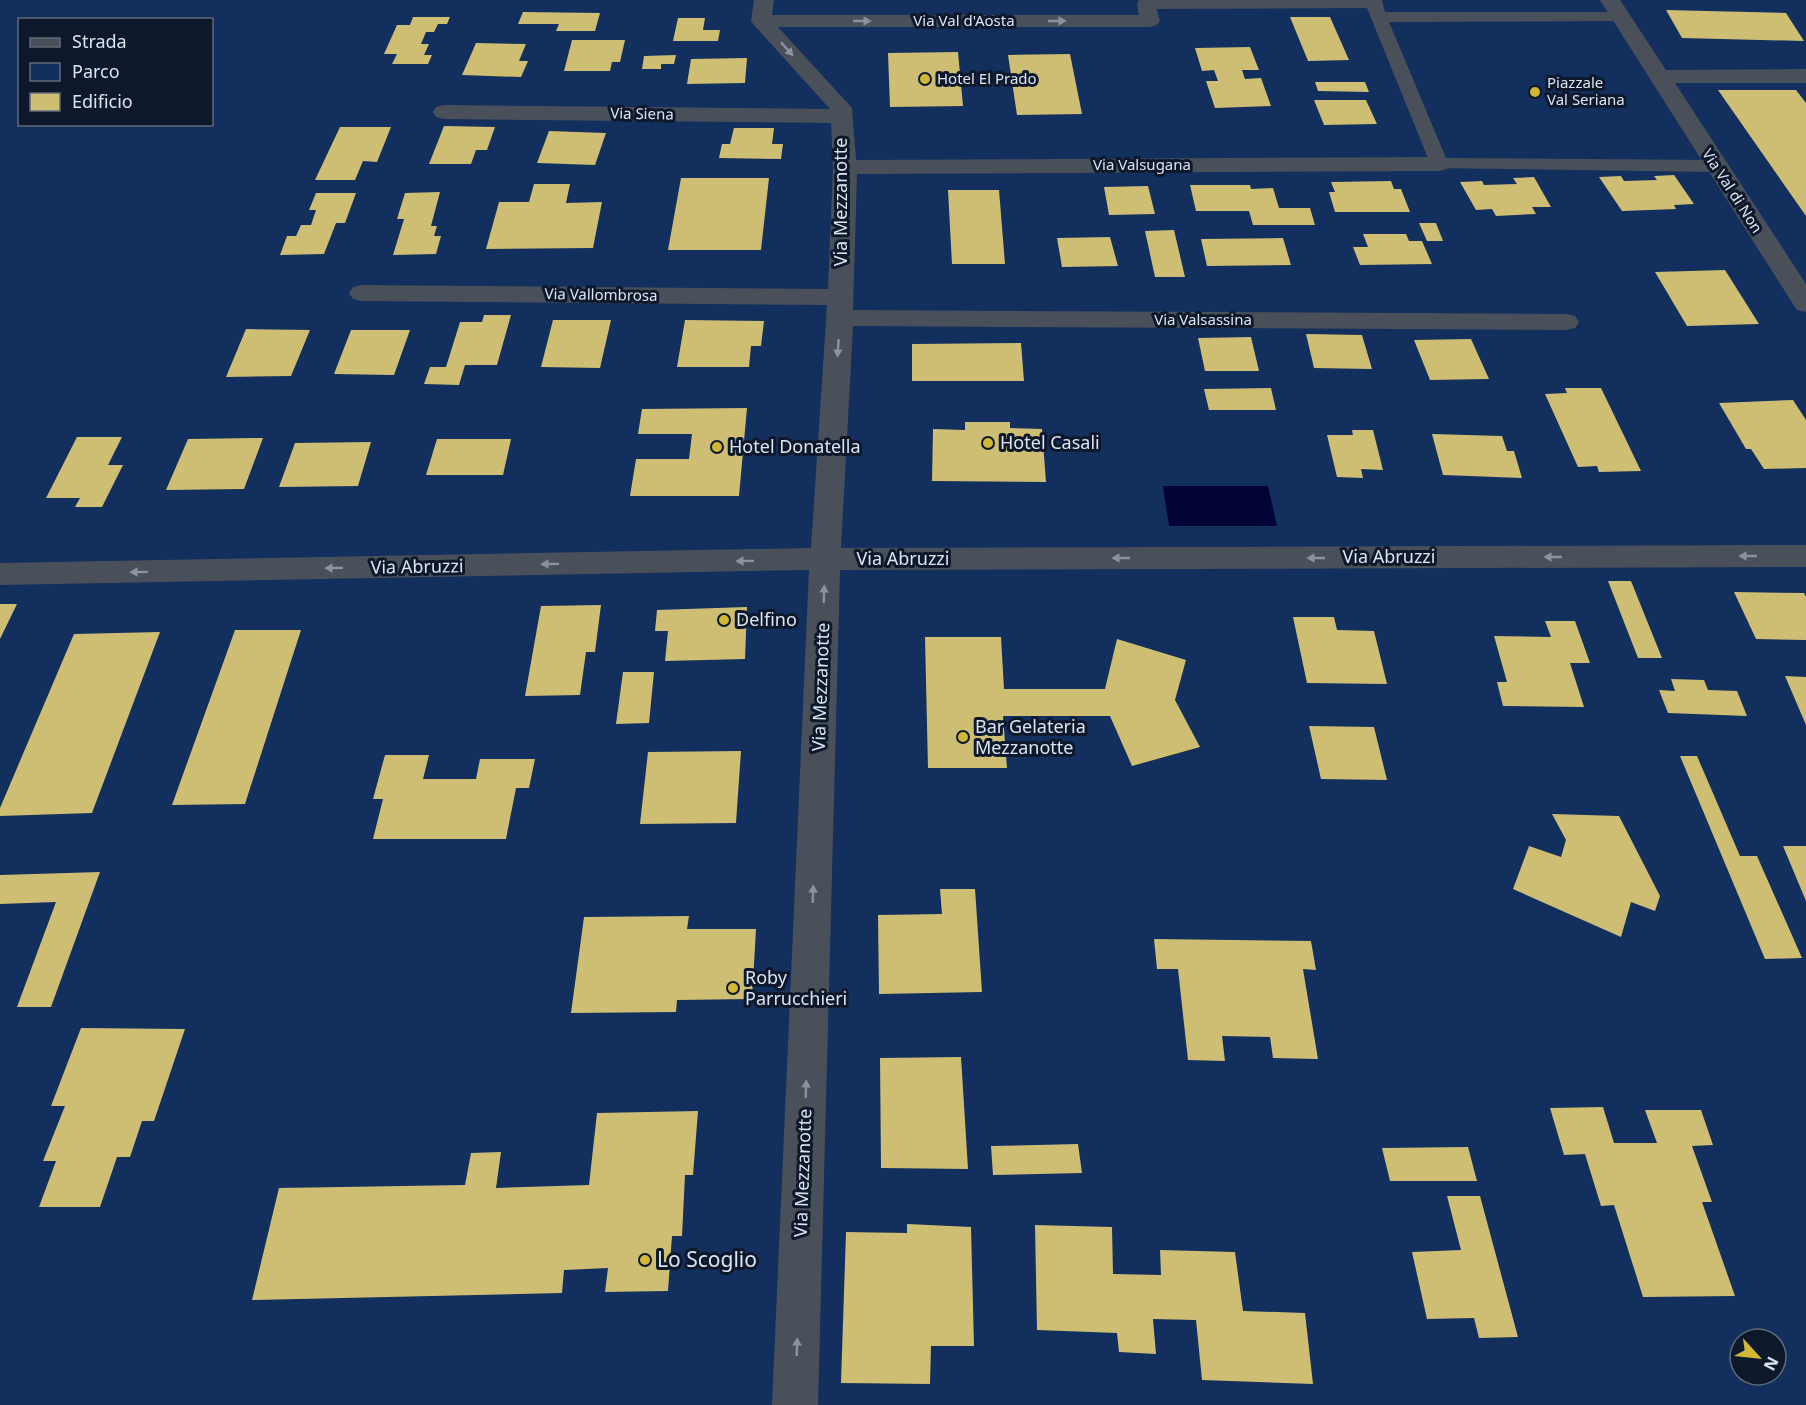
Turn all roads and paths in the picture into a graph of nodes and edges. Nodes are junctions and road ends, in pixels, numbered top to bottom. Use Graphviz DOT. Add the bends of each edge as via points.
graph roads {
  1 [pos="1147,2"];
  2 [pos="1376,7"];
  3 [pos="1615,8"];
  4 [pos="763,10"];
  5 [pos="1806,76"];
  6 [pos="1659,77"];
  7 [pos="444,112"];
  8 [pos="841,116"];
  9 [pos="1439,164"];
  10 [pos="845,166"];
  11 [pos="1716,166"];
  12 [pos="362,293"];
  13 [pos="1806,304"];
  14 [pos="840,308"];
  15 [pos="1566,322"];
  16 [pos="1806,556"];
  17 [pos="825,559"];
  18 [pos="0,574"];
  19 [pos="795,1405"];
  1 -- 2 [label="lane"];
  4 -- 1 [label="street, Via Val d'Aosta, one-way" via="1150,21"];
  2 -- 3 [label="lane"];
  2 -- 9 [label="lane"];
  3 -- 6 [label="street, Via Val di Non"];
  4 -- 8 [label="street, Via Mezzanotte, one-way" via="841,108"];
  5 -- 6 [label="street"];
  6 -- 11 [label="street, Via Val di Non"];
  7 -- 8 [label="street, Via Siena"];
  8 -- 10 [label="street, Via Mezzanotte"];
  9 -- 10 [label="street, Via Valsugana"];
  9 -- 11 [label="lane"];
  10 -- 14 [label="street, Via Mezzanotte"];
  11 -- 13 [label="street, Via Val di Non"];
  12 -- 14 [label="street, Via Vallombrosa"];
  14 -- 15 [label="street, Via Valsassina"];
  14 -- 17 [label="street, Via Mezzanotte, one-way"];
  16 -- 17 [label="street, Via Abruzzi, one-way"];
  17 -- 18 [label="street, Via Abruzzi, one-way"];
  19 -- 17 [label="street, Via Mezzanotte, one-way"];
}
